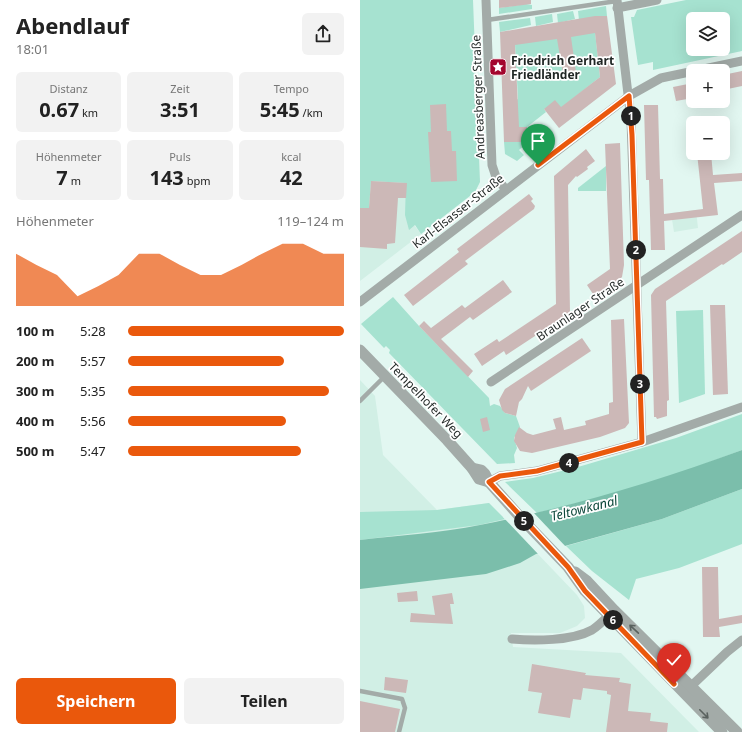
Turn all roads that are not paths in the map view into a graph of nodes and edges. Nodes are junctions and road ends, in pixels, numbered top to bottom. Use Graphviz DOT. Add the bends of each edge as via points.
graph roads {
  1 [pos="486,0"];
  2 [pos="657,0"];
  3 [pos="617,3"];
  4 [pos="487,20"];
  5 [pos="742,61"];
  6 [pos="629,96"];
  7 [pos="506,190"];
  8 [pos="742,215"];
  9 [pos="637,285"];
  10 [pos="360,302"];
  11 [pos="360,351"];
  12 [pos="385,376"];
  13 [pos="491,382"];
  14 [pos="360,401"];
  15 [pos="742,407"];
  16 [pos="642,442"];
  17 [pos="489,482"];
  18 [pos="611,613"];
  19 [pos="512,639"];
  20 [pos="742,640"];
  21 [pos="687,689"];
  22 [pos="360,691"];
  23 [pos="399,732"];
  24 [pos="722,732"];
  25 [pos="737,732"];
  1 -- 4 [label="street, Andreasberger Straße"];
  2 -- 3 [label="street"];
  3 -- 4 [label="lane"];
  3 -- 6 [label="street"];
  4 -- 7 [label="street, Andreasberger Straße" via="492,165 496,177"];
  5 -- 6 [label="street, Karl-Elsasser-Straße" via="660,78"];
  6 -- 7 [label="street, Karl-Elsasser-Straße"];
  6 -- 9 [label="street"];
  7 -- 10 [label="street, Karl-Elsasser-Straße"];
  8 -- 9 [label="street, Braunlager Straße"];
  9 -- 13 [label="street, Braunlager Straße"];
  9 -- 16 [label="street"];
  11 -- 12 [label="street, Tempelhofer Weg"];
  12 -- 14 [label="lane"];
  12 -- 17 [label="street, Tempelhofer Weg" via="472,468 479,479"];
  15 -- 16 [label="street"];
  16 -- 17 [label="street" via="558,466 500,476"];
  17 -- 18 [label="street, Tempelhofer Weg" via="568,567 582,587"];
  18 -- 19 [label="street" via="596,627 583,634 550,639"];
  18 -- 21 [label="street, Tempelhofer Weg"];
  20 -- 21 [label="street"];
  21 -- 24 [label="street, Tempelhofer Weg, one-way"];
  21 -- 25 [label="street, Tempelhofer Weg"];
  22 -- 23 [label="lane" via="402,699 405,708"];
}
